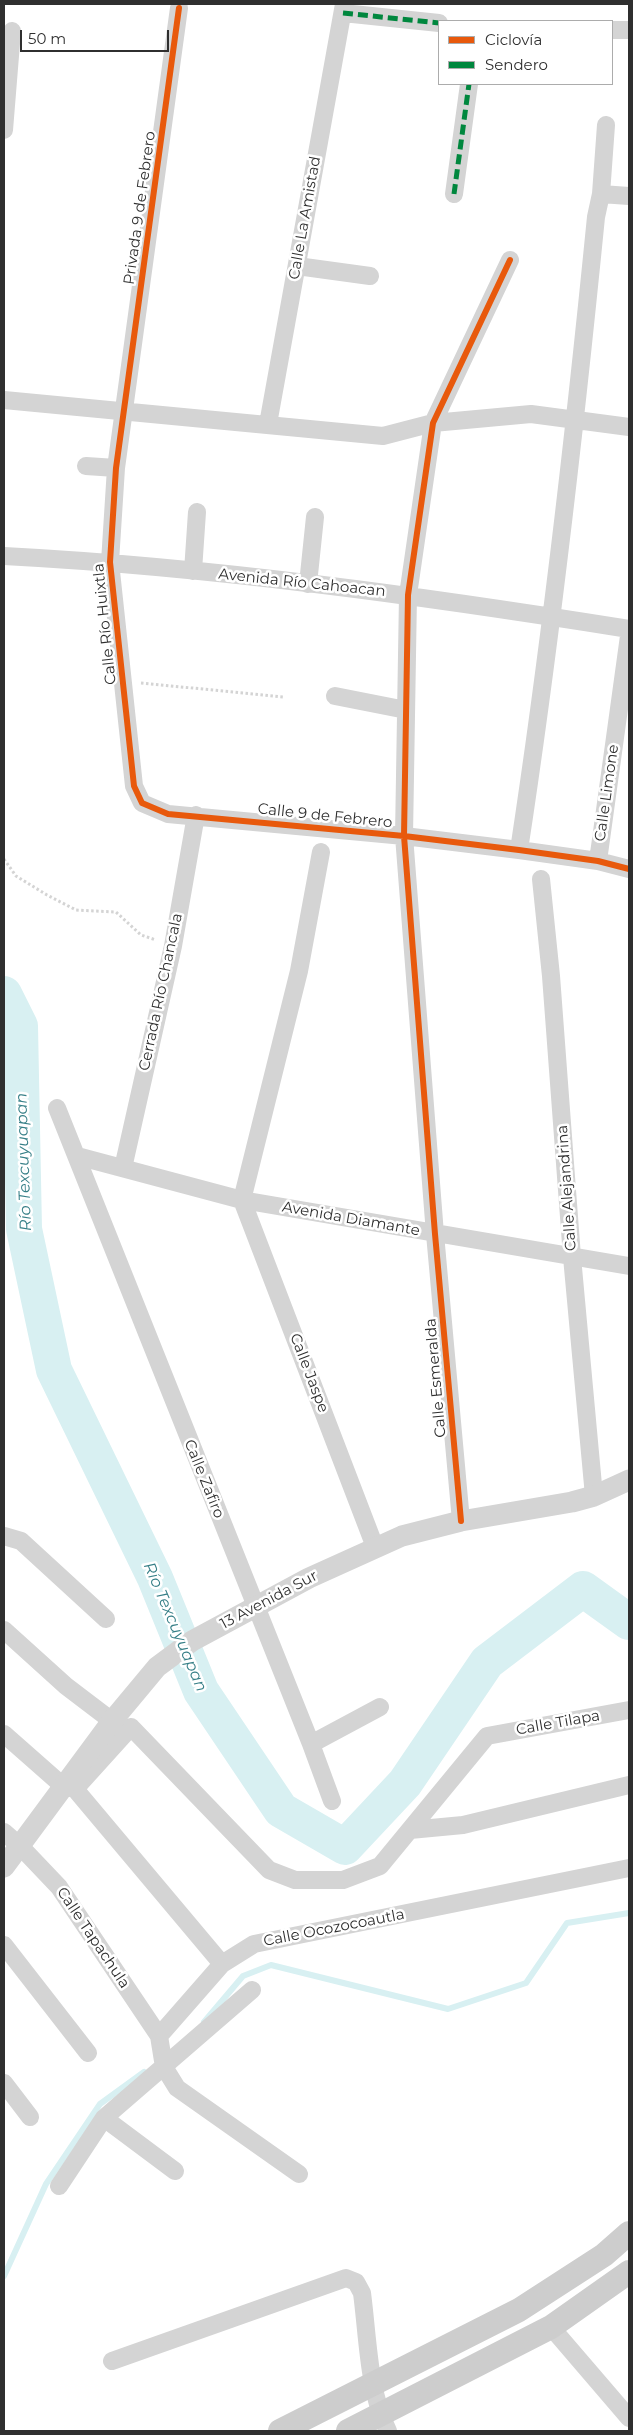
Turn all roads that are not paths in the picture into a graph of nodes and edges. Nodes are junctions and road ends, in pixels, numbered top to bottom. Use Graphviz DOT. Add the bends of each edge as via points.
graph roads {
  1 [pos="179,8"];
  2 [pos="343,8"];
  3 [pos="438,23"];
  4 [pos="613,30"];
  5 [pos="629,30"];
  6 [pos="12,31"];
  7 [pos="469,85"];
  8 [pos="606,125"];
  9 [pos="4,130"];
  10 [pos="454,194"];
  11 [pos="601,194"];
  12 [pos="629,196"];
  13 [pos="510,260"];
  14 [pos="297,266"];
  15 [pos="370,276"];
  16 [pos="4,400"];
  17 [pos="125,411"];
  18 [pos="576,419"];
  19 [pos="433,423"];
  20 [pos="268,424"];
  21 [pos="629,427"];
  22 [pos="86,466"];
  23 [pos="116,468"];
  24 [pos="196,512"];
  25 [pos="315,517"];
  26 [pos="4,556"];
  27 [pos="110,562"];
  28 [pos="193,571"];
  29 [pos="308,584"];
  30 [pos="408,595"];
  31 [pos="551,617"];
  32 [pos="629,629"];
  33 [pos="629,636"];
  34 [pos="335,696"];
  35 [pos="406,710"];
  36 [pos="142,803"];
  37 [pos="196,815"];
  38 [pos="404,836"];
  39 [pos="519,850"];
  40 [pos="321,852"];
  41 [pos="598,861"];
  42 [pos="629,869"];
  43 [pos="541,879"];
  44 [pos="57,1108"];
  45 [pos="77,1156"];
  46 [pos="123,1168"];
  47 [pos="242,1200"];
  48 [pos="435,1234"];
  49 [pos="572,1257"];
  50 [pos="629,1266"];
  51 [pos="629,1480"];
  52 [pos="594,1496"];
  53 [pos="461,1521"];
  54 [pos="4,1536"];
  55 [pos="375,1547"];
  56 [pos="255,1606"];
  57 [pos="106,1620"];
  58 [pos="4,1630"];
  59 [pos="380,1707"];
  60 [pos="629,1710"];
  61 [pos="121,1724"];
  62 [pos="4,1734"];
  63 [pos="312,1744"];
  64 [pos="629,1785"];
  65 [pos="69,1788"];
  66 [pos="332,1802"];
  67 [pos="410,1830"];
  68 [pos="4,1832"];
  69 [pos="20,1846"];
  70 [pos="4,1867"];
  71 [pos="629,1868"];
  72 [pos="4,1946"];
  73 [pos="222,1964"];
  74 [pos="252,1990"];
  75 [pos="159,2036"];
  76 [pos="88,2053"];
  77 [pos="164,2067"];
  78 [pos="4,2083"];
  79 [pos="30,2117"];
  80 [pos="104,2118"];
  81 [pos="175,2171"];
  82 [pos="299,2174"];
  83 [pos="59,2186"];
  84 [pos="629,2233"];
  85 [pos="629,2272"];
  86 [pos="551,2327"];
  87 [pos="112,2361"];
  88 [pos="374,2384"];
  89 [pos="629,2418"];
  90 [pos="384,2423"];
  91 [pos="280,2431"];
  92 [pos="348,2431"];
  1 -- 17 [label="street, Privada 9 de Febrero"];
  2 -- 3 [label="street"];
  2 -- 14 [label="street, Calle La Amistad"];
  4 -- 5 [label="street"];
  6 -- 9 [label="street"];
  7 -- 10 [label="street"];
  8 -- 11 [label="street"];
  11 -- 12 [label="street"];
  11 -- 18 [label="street"];
  13 -- 19 [label="street, Calle Esmeralda"];
  14 -- 15 [label="street"];
  14 -- 20 [label="street, Calle La Amistad"];
  16 -- 17 [label="street"];
  17 -- 20 [label="street"];
  17 -- 23 [label="street, Calle Río Huixtla"];
  18 -- 19 [label="street" via="531,414"];
  18 -- 21 [label="street"];
  18 -- 31 [label="street"];
  19 -- 20 [label="street" via="383,436"];
  19 -- 30 [label="street, Calle Esmeralda"];
  22 -- 23 [label="street"];
  23 -- 27 [label="street, Calle Río Huixtla"];
  24 -- 28 [label="street"];
  25 -- 29 [label="street"];
  26 -- 27 [label="street, Avenida Río Cahoacan"];
  27 -- 28 [label="street, Avenida Río Cahoacan"];
  27 -- 36 [label="street, Calle Río Huixtla" via="134,786"];
  28 -- 29 [label="street, Avenida Río Cahoacan"];
  29 -- 30 [label="street, Avenida Río Cahoacan"];
  30 -- 31 [label="street, Avenida Río Cahoacan"];
  30 -- 35 [label="street, Calle Esmeralda"];
  31 -- 32 [label="street, Avenida Río Cahoacan"];
  31 -- 39 [label="street"];
  33 -- 41 [label="street, Calle Limone"];
  34 -- 35 [label="street"];
  35 -- 38 [label="street, Calle Esmeralda"];
  36 -- 37 [label="street, Calle 9 de Febrero" via="168,814"];
  37 -- 38 [label="street, Calle 9 de Febrero"];
  37 -- 46 [label="street, Cerrada Río Chancala" via="173,946"];
  38 -- 39 [label="street, Calle 9 de Febrero"];
  38 -- 48 [label="street, Calle Esmeralda"];
  39 -- 41 [label="street, Calle 9 de Febrero"];
  40 -- 47 [label="street" via="300,971"];
  41 -- 42 [label="street, Calle 9 de Febrero"];
  43 -- 49 [label="street, Calle Alejandrina"];
  44 -- 45 [label="street, Calle Zafiro"];
  45 -- 46 [label="street, Avenida Diamante"];
  45 -- 56 [label="street, Calle Zafiro"];
  46 -- 47 [label="street, Avenida Diamante"];
  47 -- 48 [label="street, Avenida Diamante"];
  47 -- 55 [label="street, Calle Jaspe"];
  48 -- 49 [label="street, Avenida Diamante"];
  48 -- 53 [label="street, Calle Esmeralda"];
  49 -- 50 [label="street, Avenida Diamante"];
  49 -- 52 [label="street, Calle Alejandrina"];
  51 -- 52 [label="street, 13 Avenida Sur"];
  52 -- 53 [label="street, 13 Avenida Sur"];
  53 -- 55 [label="street, 13 Avenida Sur" via="402,1536"];
  54 -- 57 [label="street" via="21,1541"];
  55 -- 56 [label="street, 13 Avenida Sur"];
  56 -- 61 [label="street, 13 Avenida Sur" via="192,1641 157,1667"];
  56 -- 63 [label="street, Calle Zafiro"];
  58 -- 61 [label="street" via="66,1686"];
  59 -- 63 [label="street"];
  60 -- 67 [label="street, Calle Tilapa" via="487,1736"];
  61 -- 65 [label="street, 13 Avenida Sur"];
  61 -- 67 [label="street" via="269,1870 295,1880 343,1880 380,1866"];
  62 -- 65 [label="street"];
  63 -- 66 [label="street, Calle Zafiro"];
  64 -- 67 [label="street" via="463,1824"];
  65 -- 69 [label="street, 13 Avenida Sur"];
  65 -- 73 [label="street"];
  68 -- 69 [label="street, Calle Tapachula"];
  69 -- 70 [label="street, 13 Avenida Sur"];
  69 -- 75 [label="street, Calle Tapachula" via="59,1887"];
  71 -- 73 [label="street, Calle Ocozocoautla" via="254,1944"];
  72 -- 76 [label="street"];
  73 -- 75 [label="street, Calle Ocozocoautla"];
  74 -- 77 [label="street"];
  75 -- 77 [label="street"];
  77 -- 80 [label="street"];
  77 -- 82 [label="street" via="177,2088"];
  78 -- 79 [label="street"];
  80 -- 81 [label="street"];
  80 -- 83 [label="street"];
  84 -- 88 [label="main road" via="604,2255 519,2310"];
  85 -- 86 [label="main road"];
  86 -- 89 [label="street"];
  86 -- 90 [label="main road"];
  87 -- 88 [label="street" via="346,2278 356,2282 362,2293"];
  88 -- 90 [label="street"];
  88 -- 91 [label="main road"];
  90 -- 92 [label="main road"];
}
